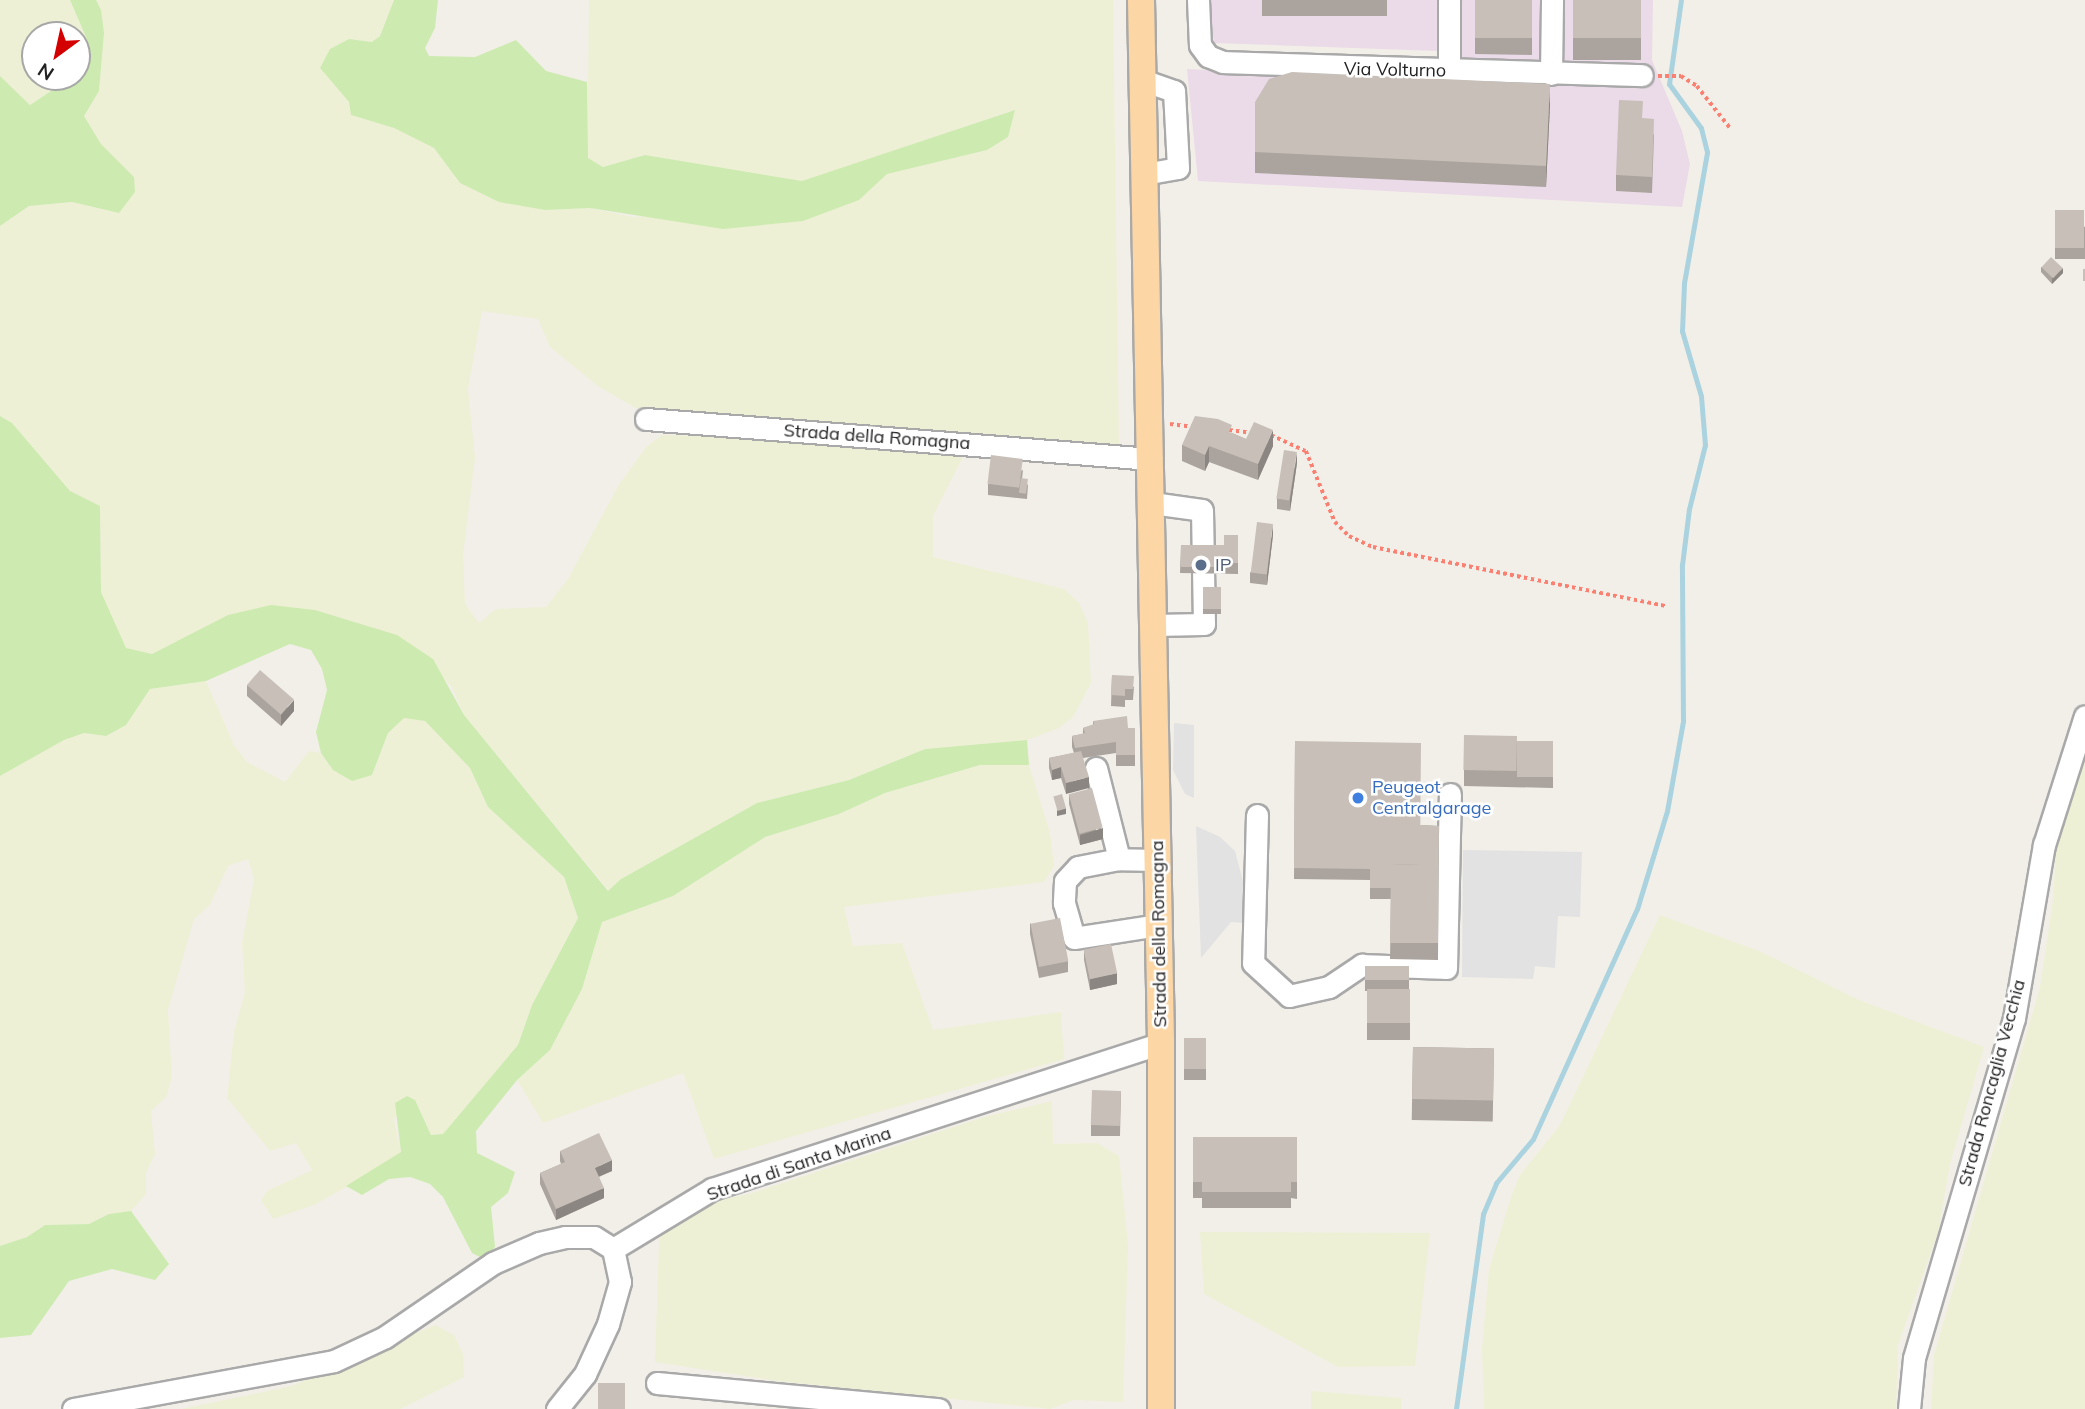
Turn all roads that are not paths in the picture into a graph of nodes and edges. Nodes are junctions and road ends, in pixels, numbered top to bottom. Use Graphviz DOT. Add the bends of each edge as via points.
graph roads {
  1 [pos="1140,0"];
  2 [pos="1198,0"];
  3 [pos="1449,0"];
  4 [pos="1552,0"];
  5 [pos="1449,71"];
  6 [pos="1551,74"];
  7 [pos="1642,75"];
  8 [pos="646,419"];
  9 [pos="1151,458"];
  10 [pos="1152,503"];
  11 [pos="1154,625"];
  12 [pos="2085,716"];
  13 [pos="1096,768"];
  14 [pos="1450,794"];
  15 [pos="1257,815"];
  16 [pos="1119,859"];
  17 [pos="1158,860"];
  18 [pos="1159,925"];
  19 [pos="1161,1043"];
  20 [pos="613,1249"];
  21 [pos="657,1383"];
  22 [pos="73,1409"];
  23 [pos="557,1409"];
  24 [pos="939,1409"];
  25 [pos="1161,1409"];
  26 [pos="1909,1409"];
  1 -- 9 [label="main road, Strada della Romagna"];
  2 -- 5 [label="street, Via Volturno" via="1200,45 1208,56 1223,62"];
  3 -- 5 [label="street"];
  4 -- 6 [label="street"];
  5 -- 6 [label="street, Via Volturno"];
  6 -- 7 [label="street, Via Volturno"];
  8 -- 9 [label="street, Strada della Romagna"];
  9 -- 10 [label="main road, Strada della Romagna"];
  10 -- 11 [label="main road, Strada della Romagna"];
  10 -- 11 [label="street" via="1202,510 1204,624"];
  11 -- 17 [label="main road, Strada della Romagna"];
  12 -- 26 [label="street, Strada Roncaglia Vecchia" via="2044,845 2014,1018 1914,1358"];
  13 -- 16 [label="street"];
  14 -- 15 [label="street" via="1446,968 1362,965 1329,987 1289,996 1253,962"];
  16 -- 17 [label="street"];
  16 -- 18 [label="street" via="1078,867 1065,881 1064,903 1074,939"];
  17 -- 18 [label="main road, Strada della Romagna"];
  18 -- 19 [label="main road, Strada della Romagna"];
  19 -- 20 [label="street, Strada di Santa Marina" via="712,1189"];
  19 -- 25 [label="main road, Strada della Romagna"];
  20 -- 22 [label="street" via="594,1237 539,1243 493,1263 385,1337 334,1361"];
  20 -- 23 [label="street" via="620,1282 608,1324 585,1374"];
  21 -- 24 [label="street"];
}
